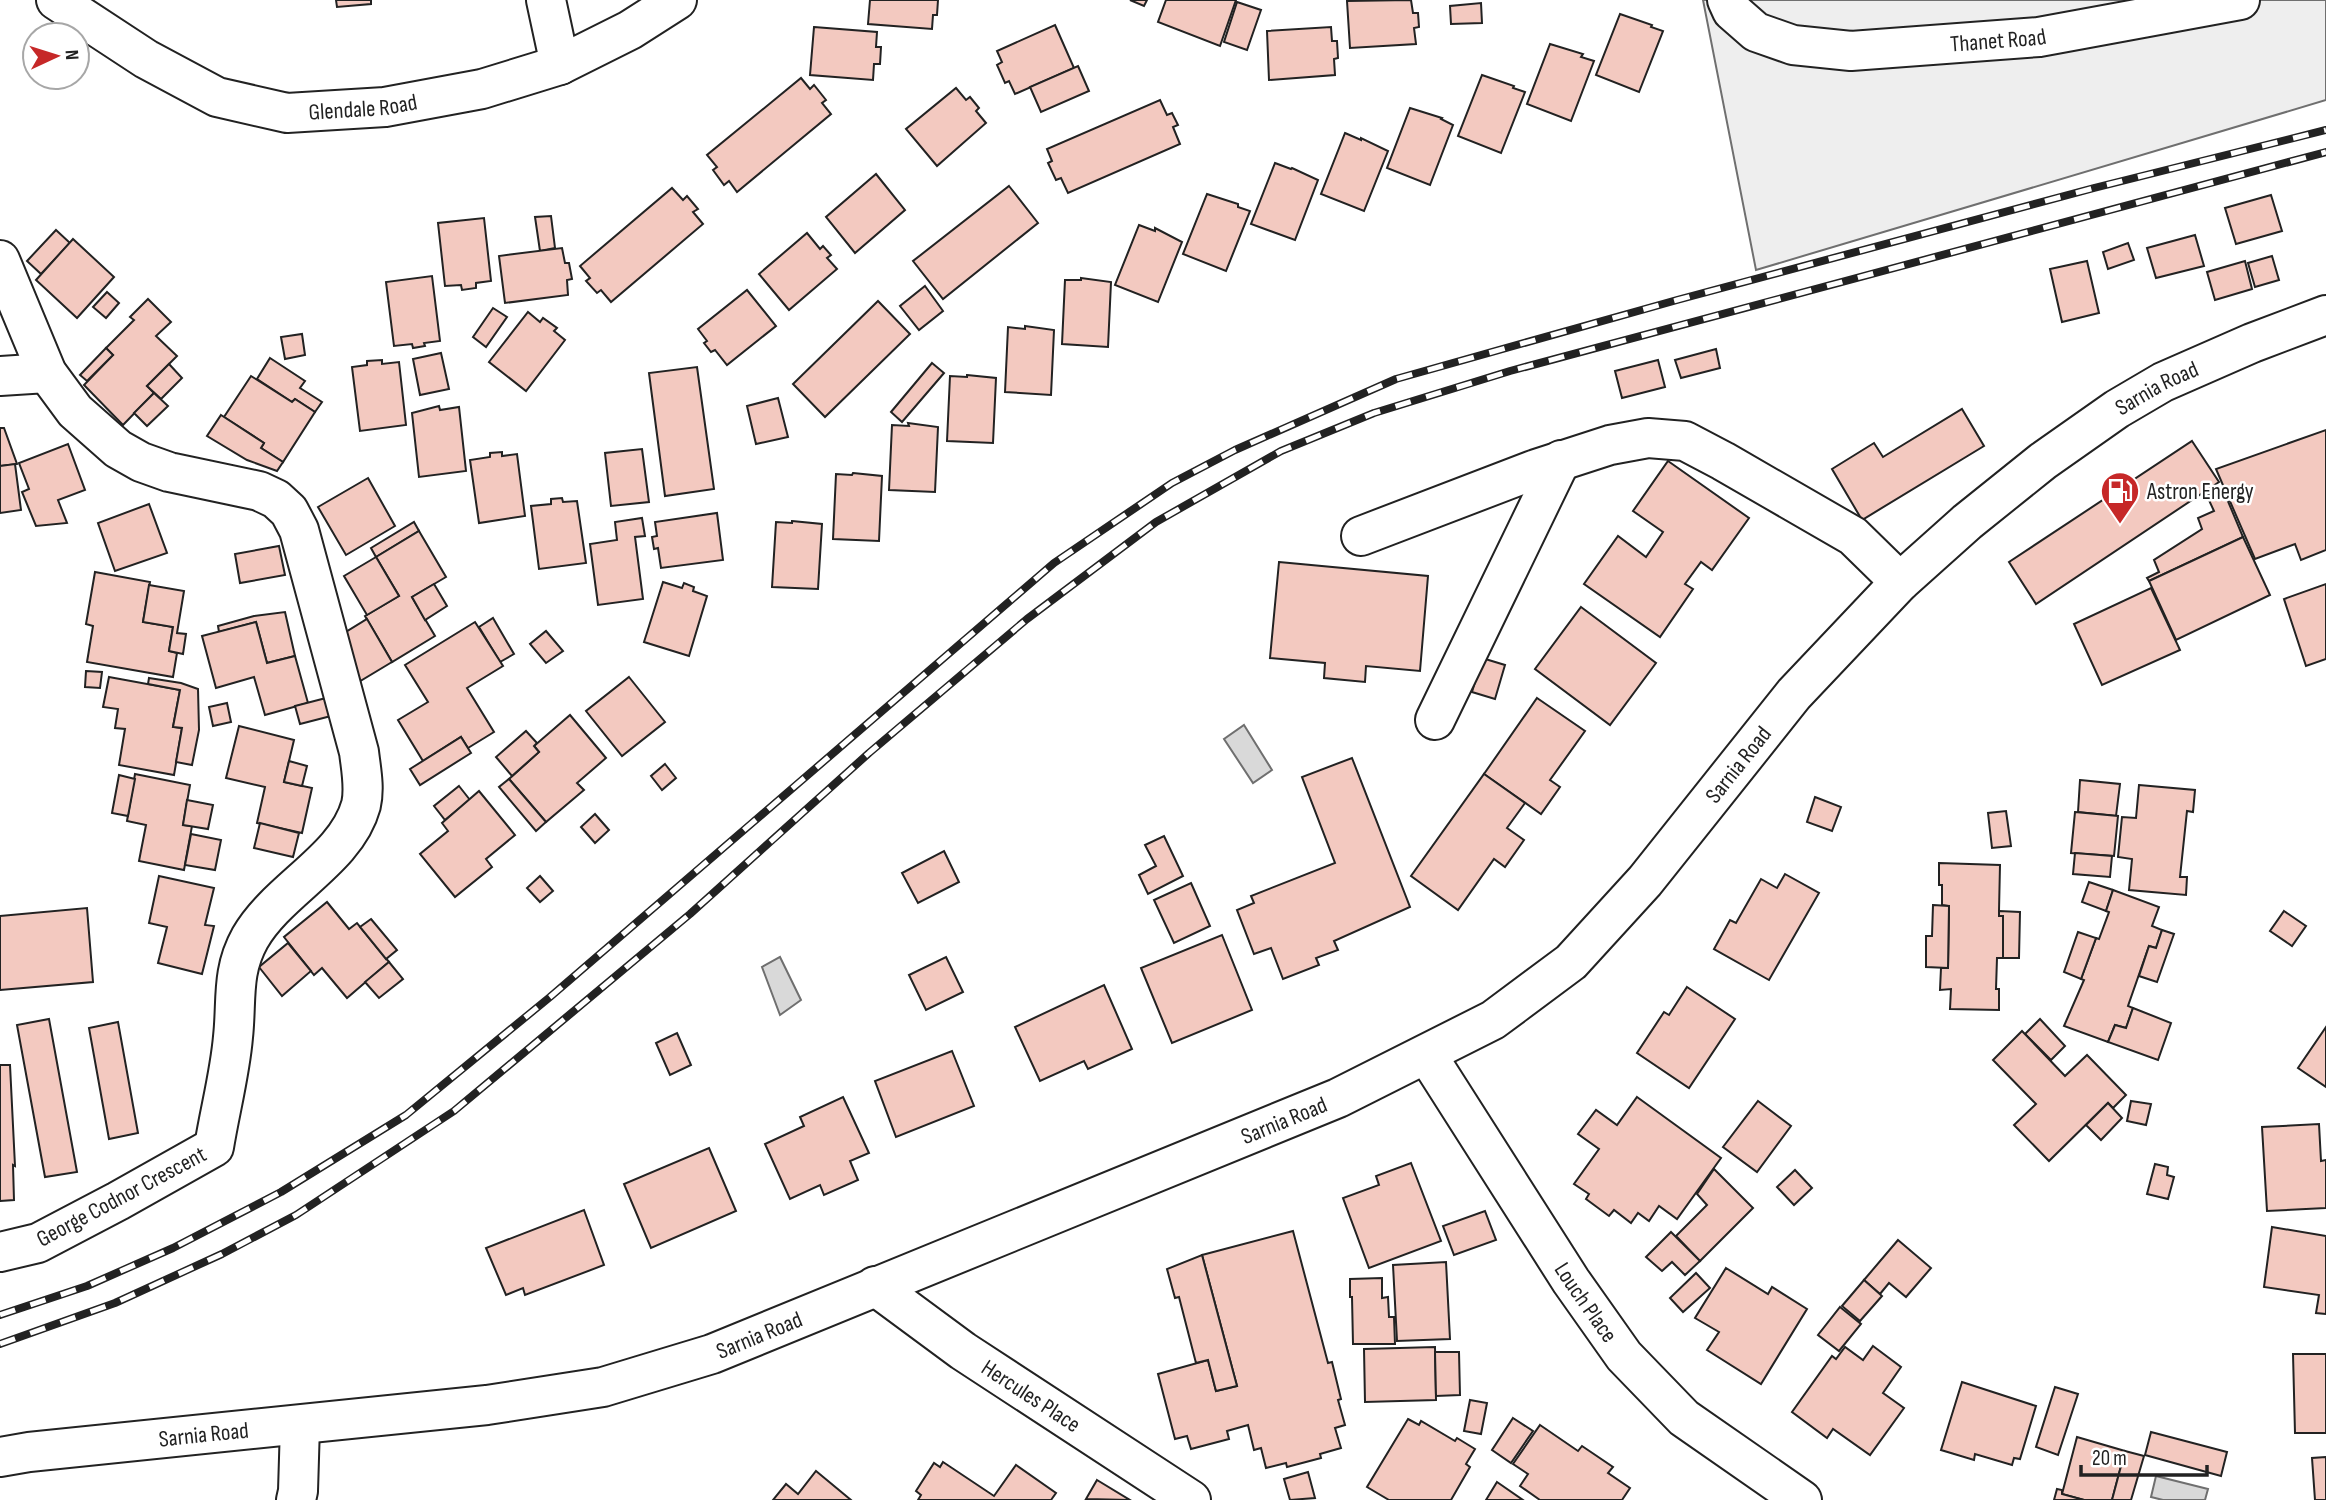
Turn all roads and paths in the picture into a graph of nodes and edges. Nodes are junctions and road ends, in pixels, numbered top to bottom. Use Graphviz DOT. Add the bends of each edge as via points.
graph roads {
  1 [pos="56,0"];
  2 [pos="546,0"];
  3 [pos="677,0"];
  4 [pos="1727,0"];
  5 [pos="2240,0"];
  6 [pos="560,65"];
  7 [pos="0,260"];
  8 [pos="2326,315"];
  9 [pos="47,373"];
  10 [pos="0,376"];
  11 [pos="1561,460"];
  12 [pos="1361,537"];
  13 [pos="1900,582"];
  14 [pos="1435,720"];
  15 [pos="1427,1055"];
  16 [pos="0,1252"];
  17 [pos="875,1286"];
  18 [pos="300,1425"];
  19 [pos="0,1457"];
  20 [pos="296,1500"];
  21 [pos="1191,1500"];
  22 [pos="1802,1500"];
  1 -- 6 [label="street, Glendale Road" via="146,59 216,97 288,113 385,107 482,89"];
  2 -- 6 [label="street"];
  3 -- 6 [label="street, Glendale Road"];
  4 -- 5 [label="street, Thanet Road" via="1732,11 1756,32 1793,45 1851,51 2039,37"];
  7 -- 9 [label="street"];
  8 -- 13 [label="street, Sarnia Road" via="2203,363 2117,409 2032,470"];
  9 -- 10 [label="street"];
  9 -- 16 [label="street, George Codnor Crescent" via="75,411 118,449 169,472 259,491 289,511 299,530 363,780 361,804 340,844 271,910 250,939 236,972 233,1037 214,1147 37,1243"];
  11 -- 12 [label="street"];
  11 -- 13 [label="street" via="1648,438 1685,441 1853,536"];
  11 -- 14 [label="street"];
  13 -- 15 [label="street, Sarnia Road" via="1794,694 1644,881 1571,962 1493,1020"];
  15 -- 17 [label="street, Sarnia Road" via="1338,1098"];
  15 -- 22 [label="street, Louch Place" via="1624,1356 1684,1418"];
  17 -- 18 [label="street, Sarnia Road" via="712,1354 603,1387"];
  17 -- 21 [label="street, Hercules Place" via="963,1351"];
  18 -- 19 [label="street, Sarnia Road"];
  18 -- 20 [label="street"];
}
